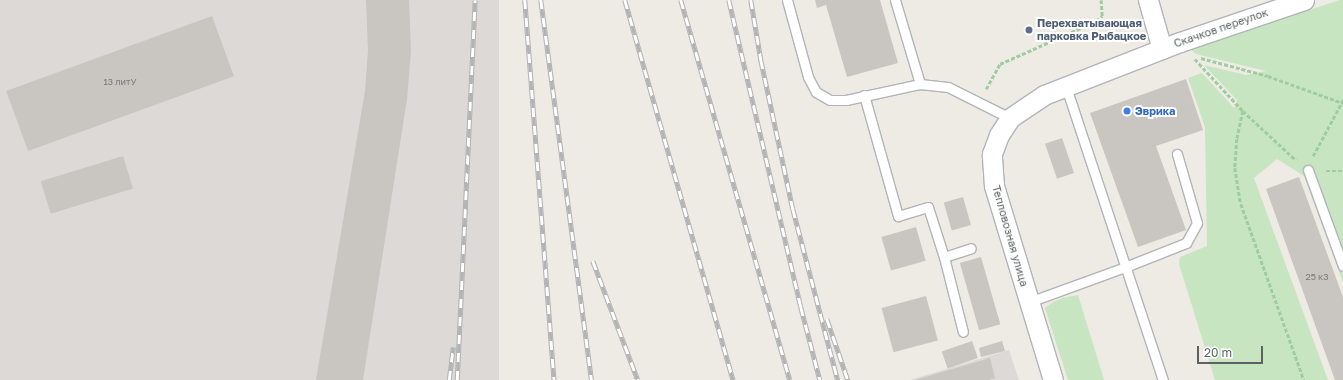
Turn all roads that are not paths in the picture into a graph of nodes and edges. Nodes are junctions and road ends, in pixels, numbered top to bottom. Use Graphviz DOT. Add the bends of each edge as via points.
graph roads {
  1 [pos="786,0"];
  2 [pos="895,0"];
  3 [pos="1148,0"];
  4 [pos="1304,0"];
  5 [pos="1162,49"];
  6 [pos="920,84"];
  7 [pos="1066,87"];
  8 [pos="864,95"];
  9 [pos="1010,118"];
  10 [pos="1176,154"];
  11 [pos="1308,170"];
  12 [pos="971,248"];
  13 [pos="944,257"];
  14 [pos="1343,266"];
  15 [pos="1125,267"];
  16 [pos="1029,302"];
  17 [pos="963,332"];
  18 [pos="1053,380"];
  19 [pos="1163,380"];
  1 -- 8 [label="lane" via="808,77 816,92 830,100 846,100"];
  2 -- 6 [label="lane"];
  3 -- 5 [label="street"];
  4 -- 5 [label="street, Скачков переулок"];
  5 -- 7 [label="street, Тепловозная улица"];
  6 -- 8 [label="lane"];
  6 -- 9 [label="lane" via="948,87"];
  7 -- 9 [label="street, Тепловозная улица" via="1044,95"];
  7 -- 15 [label="lane"];
  8 -- 13 [label="lane" via="898,216 928,207"];
  9 -- 16 [label="street, Тепловозная улица" via="999,135 992,154 994,186"];
  10 -- 15 [label="lane" via="1197,223 1186,243"];
  11 -- 14 [label="lane"];
  12 -- 13 [label="lane"];
  13 -- 17 [label="lane"];
  15 -- 16 [label="lane"];
  15 -- 19 [label="lane"];
  16 -- 18 [label="street, Тепловозная улица"];
}
